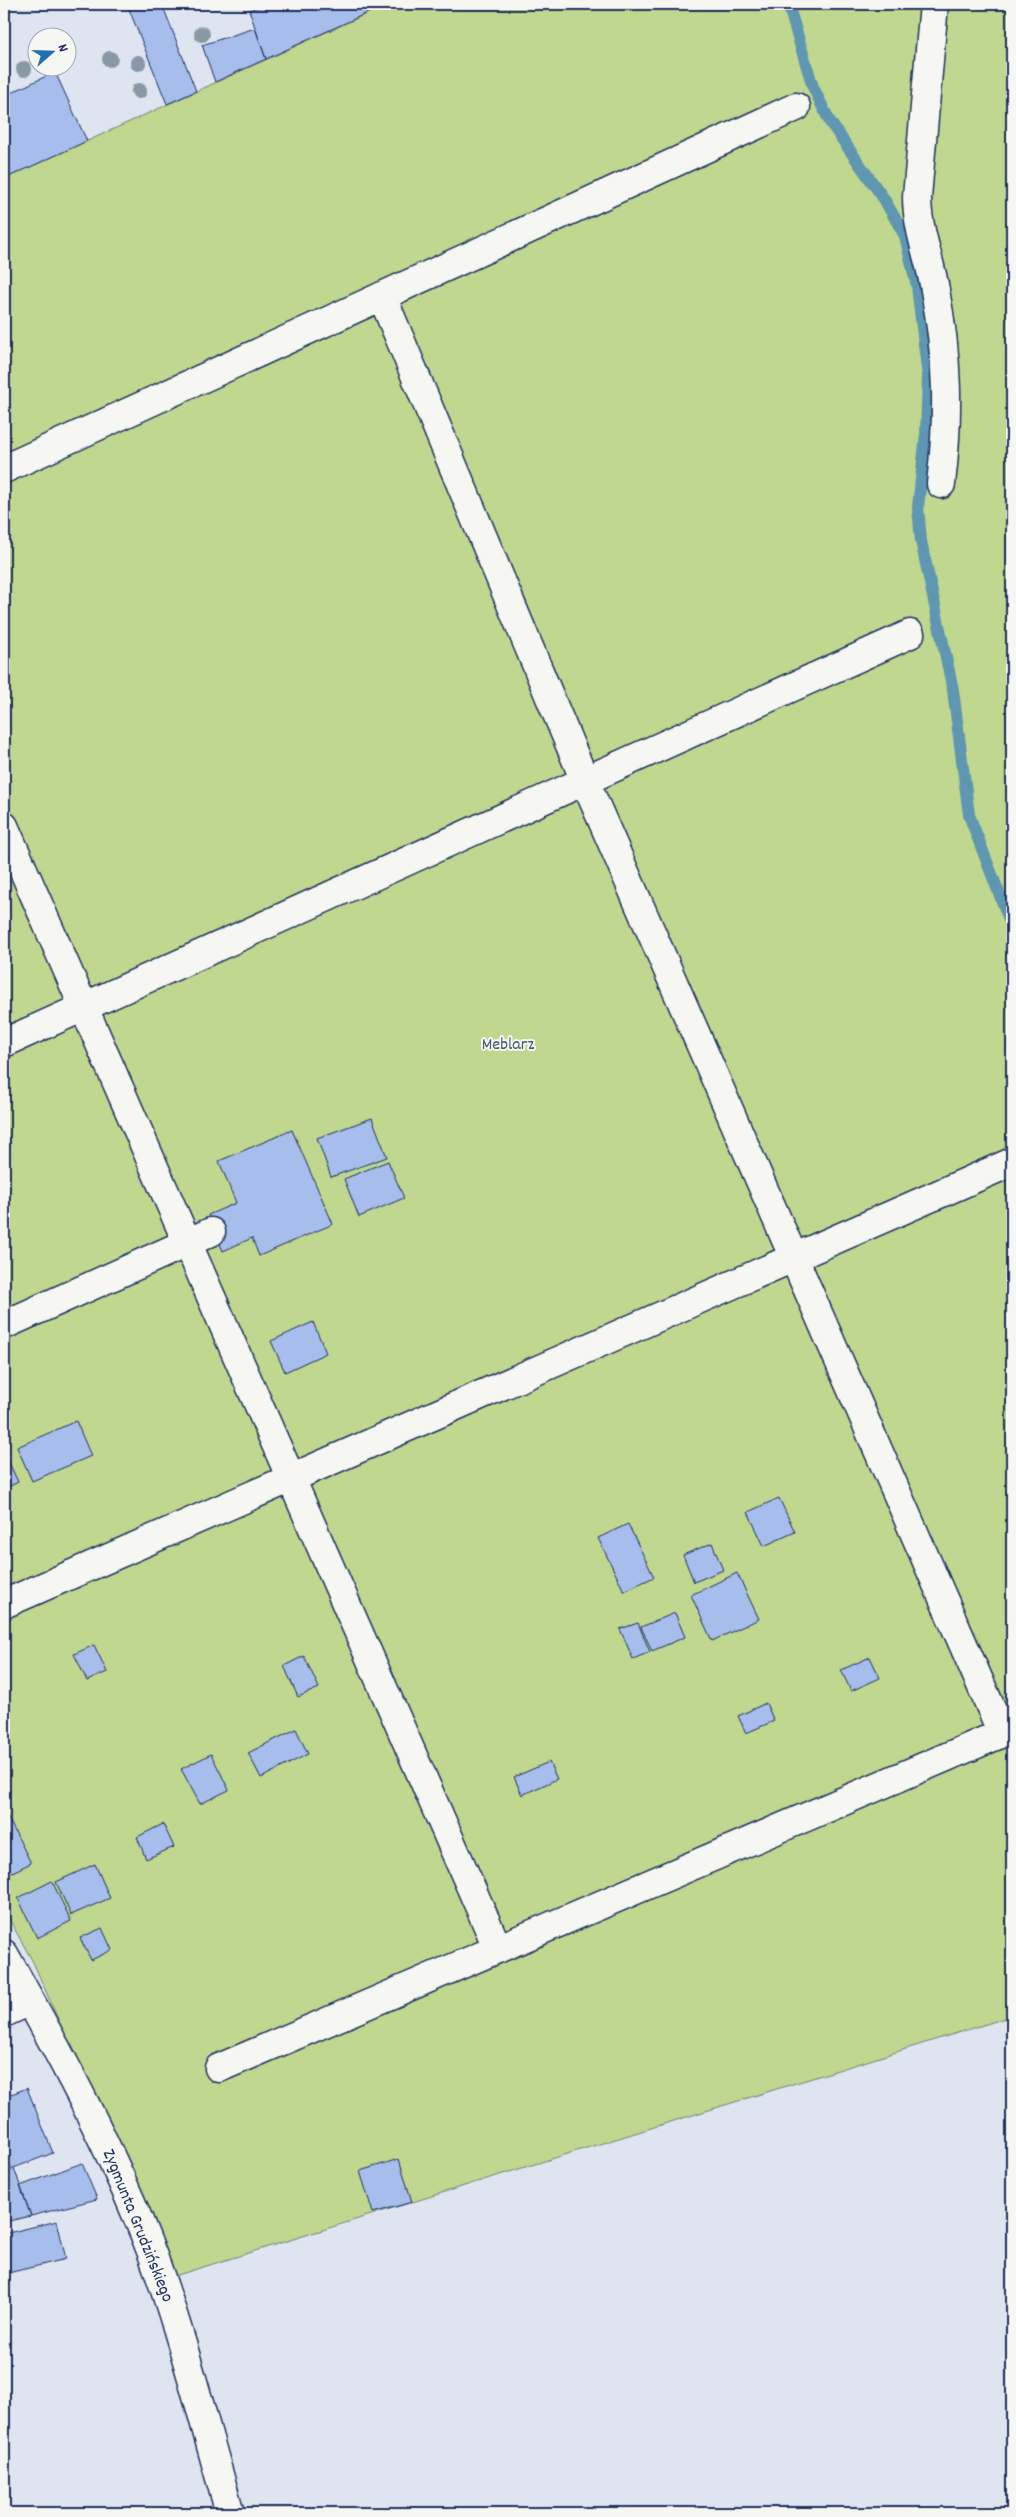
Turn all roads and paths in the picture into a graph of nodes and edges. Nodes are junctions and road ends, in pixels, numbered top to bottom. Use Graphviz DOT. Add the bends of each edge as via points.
graph roads {
  1 [pos="934,4"];
  2 [pos="796,107"];
  3 [pos="382,296"];
  4 [pos="4,469"];
  5 [pos="941,484"];
  6 [pos="910,634"];
  7 [pos="585,781"];
  8 [pos="4,826"];
  9 [pos="84,1007"];
  10 [pos="4,1043"];
  11 [pos="1012,1162"];
  12 [pos="200,1237"];
  13 [pos="795,1257"];
  14 [pos="4,1326"];
  15 [pos="291,1476"];
  16 [pos="4,1604"];
  17 [pos="1007,1731"];
  18 [pos="498,1949"];
  19 [pos="4,1954"];
  20 [pos="30,2000"];
  21 [pos="4,2013"];
  22 [pos="220,2068"];
  23 [pos="230,2513"];
  1 -- 5 [label="street" via="917,197 918,219 935,290 947,373 946,439"];
  2 -- 3 [label="street"];
  3 -- 4 [label="street"];
  3 -- 7 [label="street"];
  6 -- 7 [label="street"];
  7 -- 9 [label="street"];
  7 -- 13 [label="street"];
  8 -- 9 [label="street"];
  9 -- 10 [label="street"];
  9 -- 12 [label="street"];
  11 -- 13 [label="street"];
  12 -- 14 [label="street"];
  12 -- 15 [label="street"];
  13 -- 15 [label="street"];
  13 -- 17 [label="street"];
  15 -- 16 [label="street"];
  15 -- 18 [label="street"];
  17 -- 18 [label="street"];
  18 -- 22 [label="street"];
  19 -- 20 [label="street, Zygmunta Grudzińskiego"];
  20 -- 21 [label="street"];
  20 -- 23 [label="street, Zygmunta Grudzińskiego" via="117,2171 153,2256"];
}
